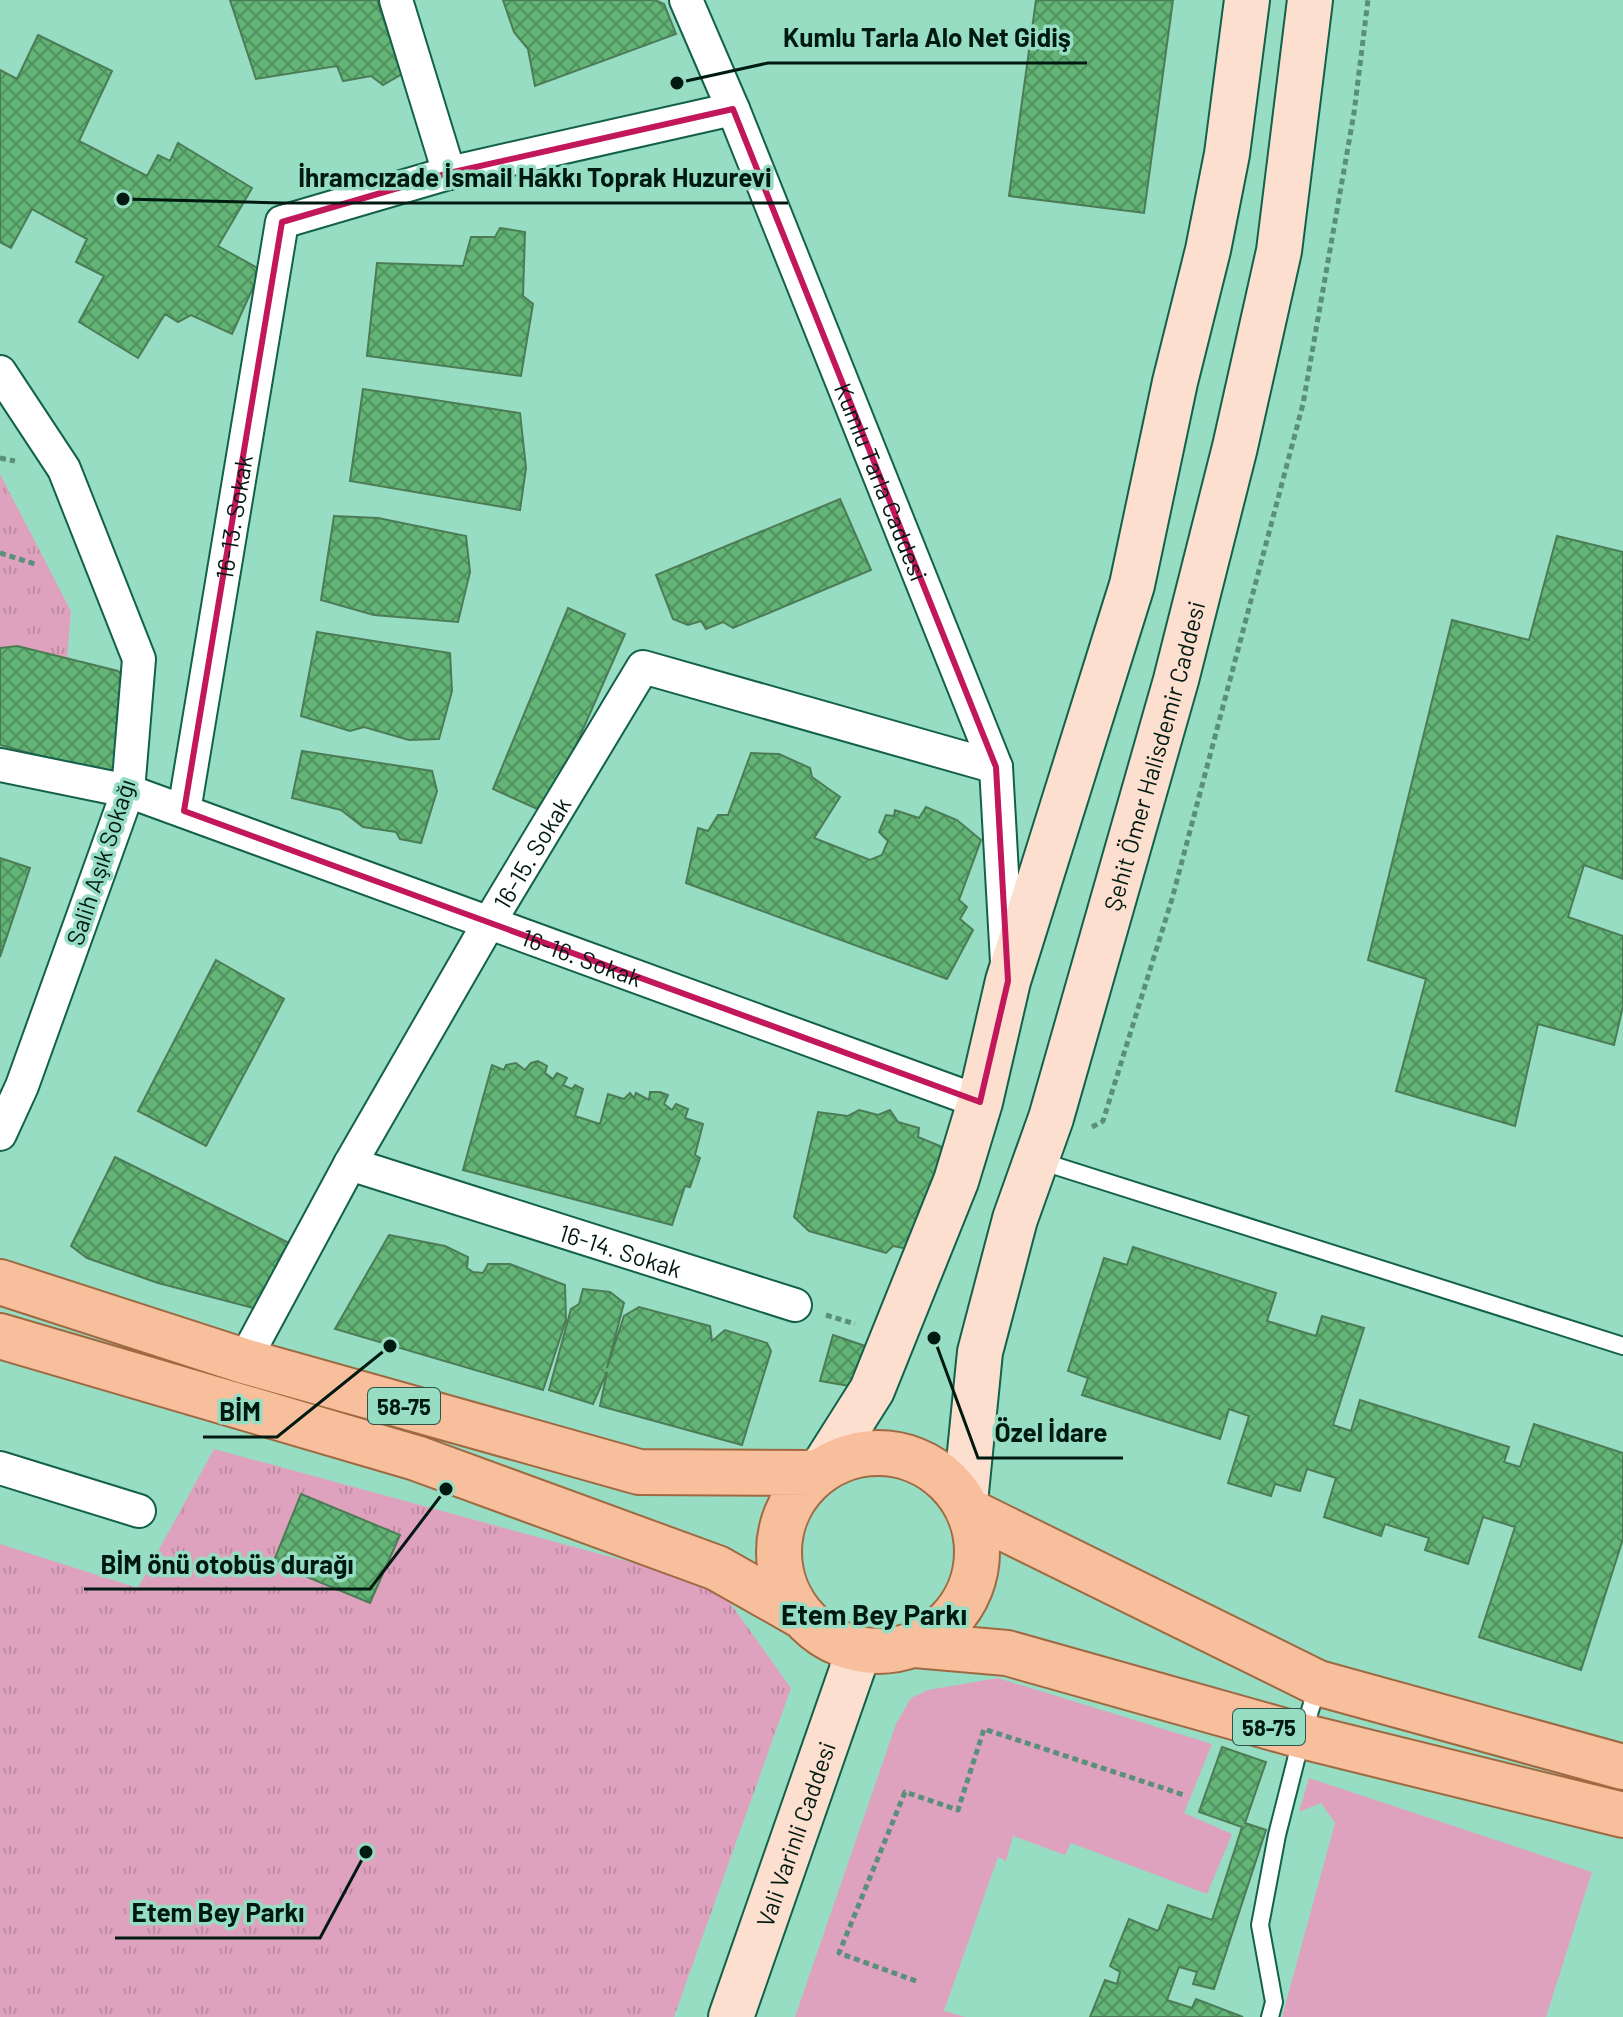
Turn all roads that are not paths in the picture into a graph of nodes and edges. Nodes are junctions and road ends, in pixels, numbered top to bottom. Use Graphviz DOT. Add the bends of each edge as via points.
graph roads {
  1 [pos="396,0"];
  2 [pos="686,0"];
  3 [pos="1247,0"];
  4 [pos="1310,0"];
  5 [pos="733,109"];
  6 [pos="449,173"];
  7 [pos="0,372"];
  8 [pos="0,765"];
  9 [pos="996,767"];
  10 [pos="128,791"];
  11 [pos="184,811"];
  12 [pos="490,921"];
  13 [pos="1008,981"];
  14 [pos="11,1082"];
  15 [pos="980,1102"];
  16 [pos="0,1134"];
  17 [pos="1036,1160"];
  18 [pos="350,1164"];
  19 [pos="0,1282"];
  20 [pos="795,1305"];
  21 [pos="0,1336"];
  22 [pos="1623,1346"];
  23 [pos="244,1361"];
  24 [pos="0,1468"];
  25 [pos="819,1471"];
  26 [pos="967,1506"];
  27 [pos="139,1511"];
  28 [pos="800,1615"];
  29 [pos="915,1645"];
  30 [pos="859,1650"];
  31 [pos="1318,1683"];
  32 [pos="1302,1736"];
  33 [pos="1623,1767"];
  34 [pos="1623,1815"];
  35 [pos="731,2017"];
  36 [pos="1270,2017"];
  1 -- 6 [label="street"];
  2 -- 5 [label="street, Kumlu Tarla Caddesi"];
  3 -- 13 [label="main road" via="1222,181 1132,585"];
  4 -- 17 [label="main road, Şehit Ömer Halisdemir Caddesi" via="1279,251 1235,447 1176,680"];
  5 -- 6 [label="street"];
  5 -- 9 [label="street, Kumlu Tarla Caddesi"];
  6 -- 11 [label="street, 16-13. Sokak" via="282,222"];
  7 -- 10 [label="street, Salih Aşık Sokağı" via="64,469 139,659"];
  8 -- 10 [label="street, 16-16. Sokak"];
  9 -- 12 [label="street, 16-15. Sokak" via="643,667"];
  9 -- 13 [label="street, Kumlu Tarla Caddesi"];
  10 -- 11 [label="street, 16-16. Sokak"];
  10 -- 14 [label="street, Salih Aşık Sokağı"];
  11 -- 12 [label="street, 16-16. Sokak"];
  12 -- 15 [label="street, 16-16. Sokak"];
  12 -- 18 [label="street, 16-15. Sokak"];
  13 -- 15 [label="main road"];
  14 -- 16 [label="street, Salih Aşık Sokağı"];
  15 -- 25 [label="main road" via="956,1181 872,1390"];
  17 -- 22 [label="lane"];
  17 -- 26 [label="main road, Şehit Ömer Halisdemir Caddesi" via="980,1352"];
  18 -- 20 [label="street, 16-14. Sokak"];
  18 -- 23 [label="street, 16-15. Sokak"];
  19 -- 23 [label="main road, 58-75"];
  21 -- 28 [label="main road, 58-75" via="416,1458 717,1568"];
  23 -- 25 [label="main road, 58-75" via="639,1472"];
  24 -- 27 [label="street"];
  25 -- 26 [label="main road" via="851,1456 884,1452 916,1460 944,1477"];
  25 -- 28 [label="main road" via="795,1496 782,1525 778,1556 785,1587"];
  26 -- 29 [label="main road" via="978,1542 976,1575 964,1605 943,1629"];
  26 -- 31 [label="main road"];
  28 -- 30 [label="main road" via="826,1637"];
  29 -- 30 [label="main road" via="888,1652"];
  29 -- 32 [label="main road, 58-75" via="1007,1653"];
  30 -- 35 [label="main road, Vali Varinli Caddesi"];
  31 -- 32 [label="lane"];
  31 -- 33 [label="main road"];
  32 -- 34 [label="main road, 58-75"];
  32 -- 36 [label="lane" via="1260,1925 1274,2002"];
}
